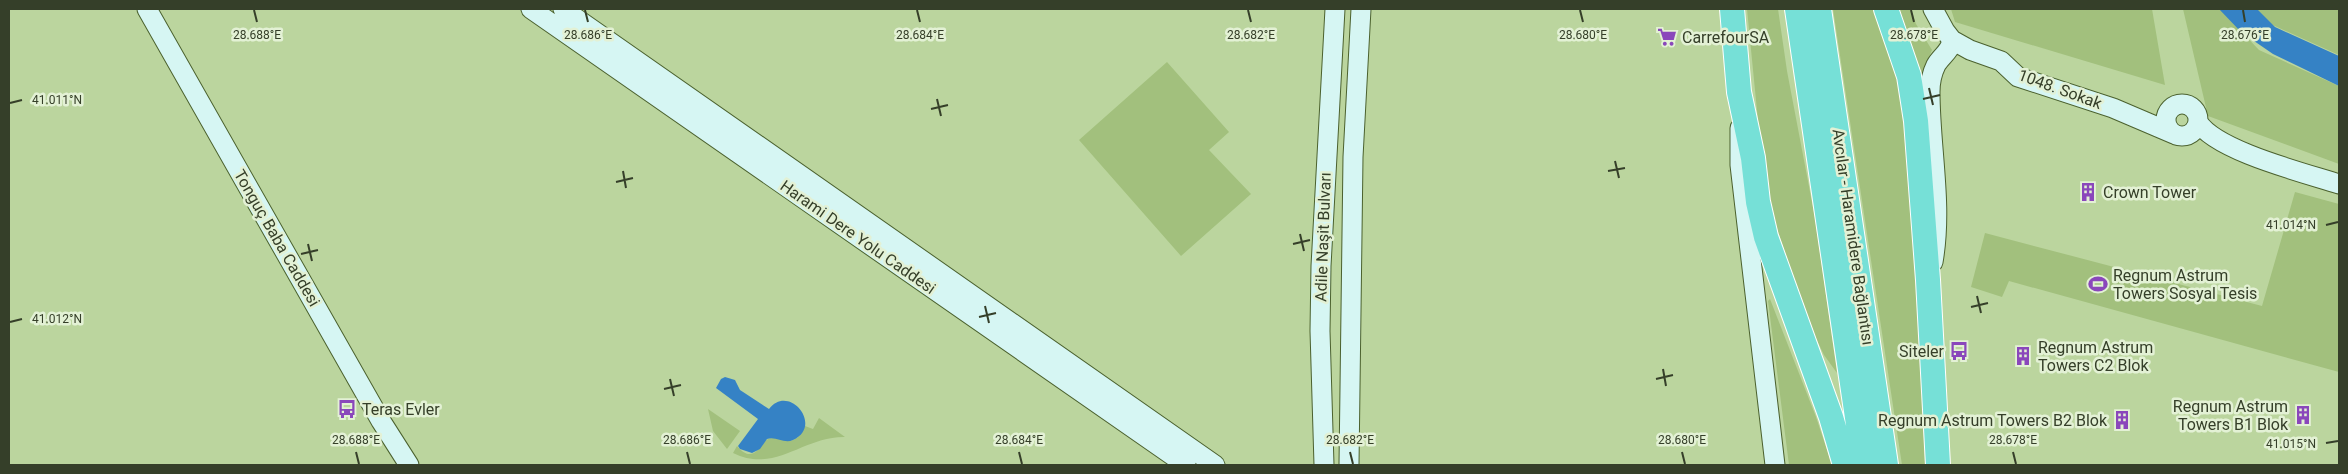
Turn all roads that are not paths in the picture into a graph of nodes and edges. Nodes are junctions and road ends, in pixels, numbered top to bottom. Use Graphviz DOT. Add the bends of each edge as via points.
graph roads {
  1 [pos="147,9"];
  2 [pos="531,9"];
  3 [pos="563,9"];
  4 [pos="1732,9"];
  5 [pos="1797,9"];
  6 [pos="1818,9"];
  7 [pos="1886,9"];
  8 [pos="1920,9"];
  9 [pos="1933,9"];
  10 [pos="1334,13"];
  11 [pos="1361,13"];
  12 [pos="1950,45"];
  13 [pos="630,53"];
  14 [pos="618,69"];
  15 [pos="1739,92"];
  16 [pos="2113,108"];
  17 [pos="2169,111"];
  18 [pos="2198,122"];
  19 [pos="2177,135"];
  20 [pos="749,150"];
  21 [pos="2238,150"];
  22 [pos="1326,156"];
  23 [pos="1353,157"];
  24 [pos="2339,184"];
  25 [pos="1928,280"];
  26 [pos="971,305"];
  27 [pos="409,465"];
  28 [pos="1186,465"];
  29 [pos="1215,465"];
  30 [pos="1324,465"];
  31 [pos="1349,465"];
  32 [pos="1775,465"];
  33 [pos="1844,465"];
  34 [pos="1864,465"];
  35 [pos="1886,465"];
  36 [pos="1938,465"];
  1 -- 27 [label="main road, Tonguç Baba Caddesi" via="371,404"];
  2 -- 14 [label="main road, Harami Dere Yolu Caddesi"];
  3 -- 13 [label="main road, Harami Dere Yolu Caddesi"];
  4 -- 15 [label="highway"];
  5 -- 34 [label="highway, Avcılar - Haramidere Bağlantısı"];
  6 -- 35 [label="highway, Avcılar - Haramidere Bağlantısı"];
  7 -- 25 [label="highway" via="1909,76 1913,98"];
  8 -- 12 [label="main road" via="1929,30"];
  9 -- 12 [label="main road"];
  10 -- 11 [label="main road"];
  10 -- 22 [label="main road, Adile Naşit Bulvarı"];
  11 -- 23 [label="main road, Adile Naşit Bulvarı"];
  12 -- 16 [label="main road, 1048. Sokak" via="1974,63 1998,70 2008,68 2018,76"];
  12 -- 25 [label="main road" via="1935,66 1930,91 1937,235"];
  13 -- 14 [label="main road"];
  13 -- 20 [label="main road, Harami Dere Yolu Caddesi"];
  14 -- 20 [label="main road, Harami Dere Yolu Caddesi"];
  15 -- 32 [label="main road" via="1740,165"];
  15 -- 33 [label="highway" via="1766,237 1831,417"];
  16 -- 17 [label="main road" via="2145,114"];
  16 -- 19 [label="main road"];
  17 -- 18 [label="main road" via="2175,106 2188,105 2197,114"];
  17 -- 19 [label="main road" via="2167,125"];
  18 -- 19 [label="main road" via="2191,134"];
  18 -- 21 [label="main road" via="2207,133"];
  19 -- 21 [label="main road" via="2210,146"];
  20 -- 26 [label="main road, Harami Dere Yolu Caddesi"];
  21 -- 24 [label="main road"];
  22 -- 23 [label="main road"];
  22 -- 30 [label="main road, Adile Naşit Bulvarı" via="1320,331"];
  23 -- 31 [label="main road, Adile Naşit Bulvarı"];
  25 -- 36 [label="highway"];
  26 -- 28 [label="main road, Harami Dere Yolu Caddesi"];
  26 -- 29 [label="main road, Harami Dere Yolu Caddesi"];
}
